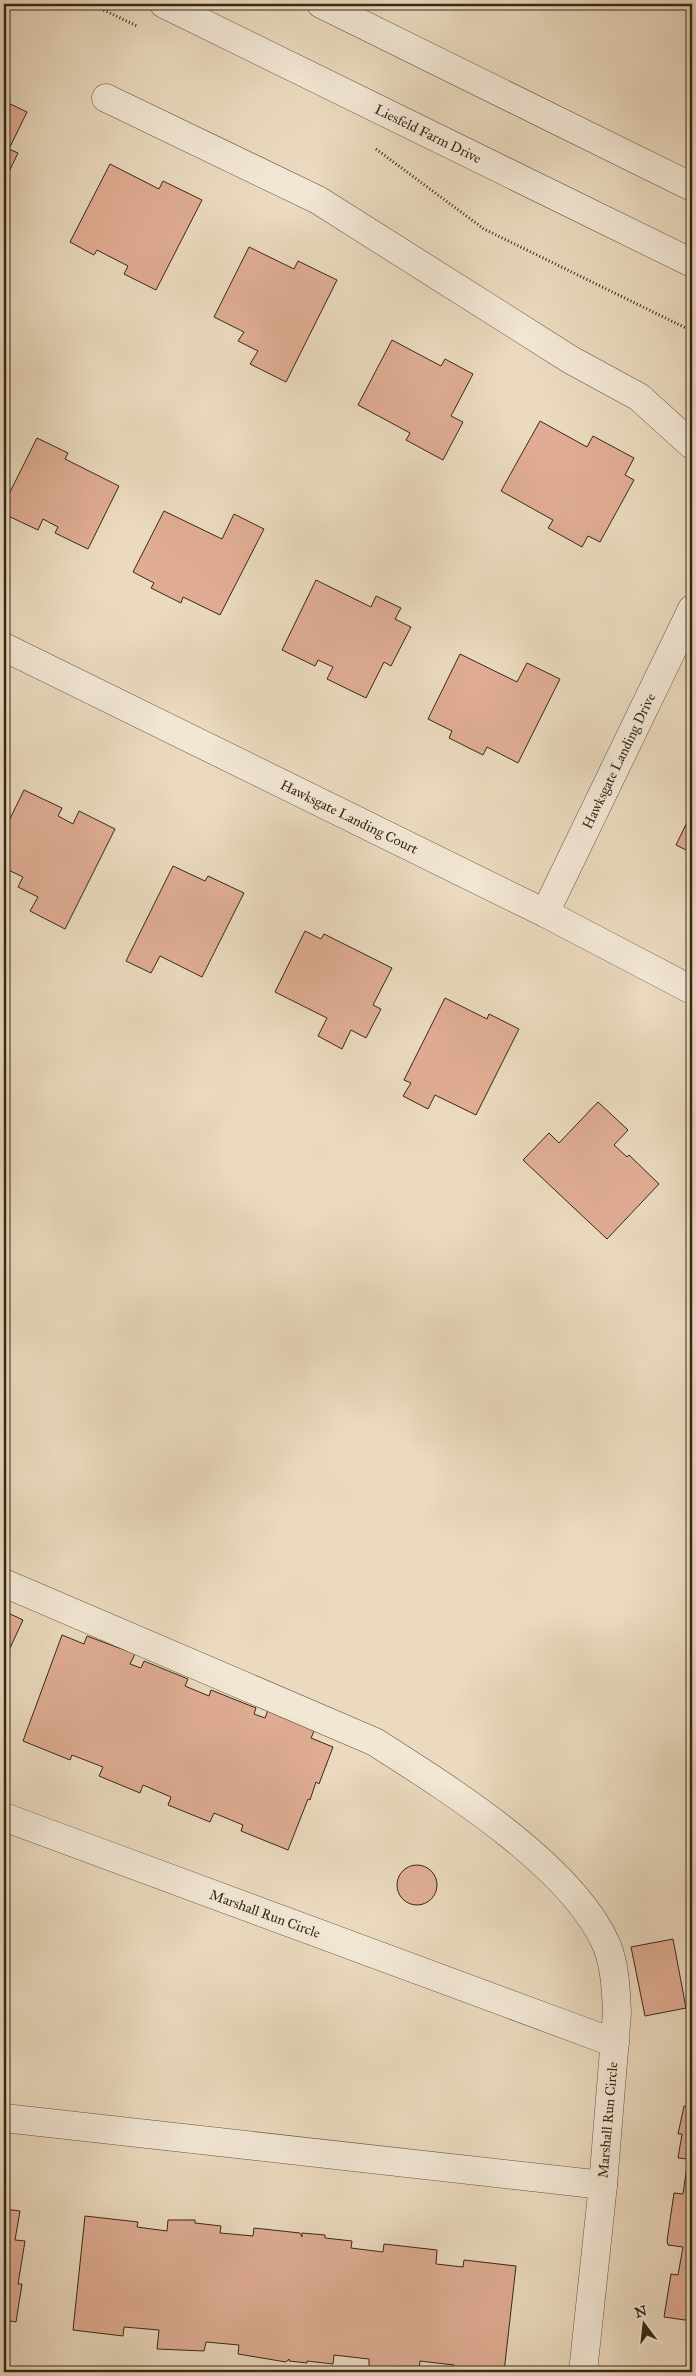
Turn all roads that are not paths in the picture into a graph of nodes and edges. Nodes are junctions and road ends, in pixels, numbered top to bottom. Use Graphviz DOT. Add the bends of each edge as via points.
graph roads {
  1 [pos="164,4"];
  2 [pos="321,4"];
  3 [pos="106,98"];
  4 [pos="692,187"];
  5 [pos="692,263"];
  6 [pos="692,445"];
  7 [pos="692,609"];
  8 [pos="4,647"];
  9 [pos="545,913"];
  10 [pos="692,990"];
  11 [pos="4,1583"];
  12 [pos="4,1817"];
  13 [pos="615,2043"];
  14 [pos="4,2118"];
  15 [pos="603,2185"];
  16 [pos="583,2372"];
  1 -- 5 [label="street, Liesfeld Farm Drive"];
  2 -- 4 [label="street"];
  3 -- 6 [label="street" via="318,200 571,360 639,397"];
  7 -- 9 [label="street, Hawksgate Landing Drive"];
  8 -- 9 [label="street, Hawksgate Landing Court"];
  9 -- 10 [label="street, Hawksgate Landing Court"];
  11 -- 13 [label="street" via="375,1742 511,1837 550,1870 588,1911 607,1947 616,1986"];
  12 -- 13 [label="street, Marshall Run Circle"];
  13 -- 15 [label="street, Marshall Run Circle"];
  14 -- 15 [label="street, Marshall Run Circle"];
  15 -- 16 [label="street"];
}
